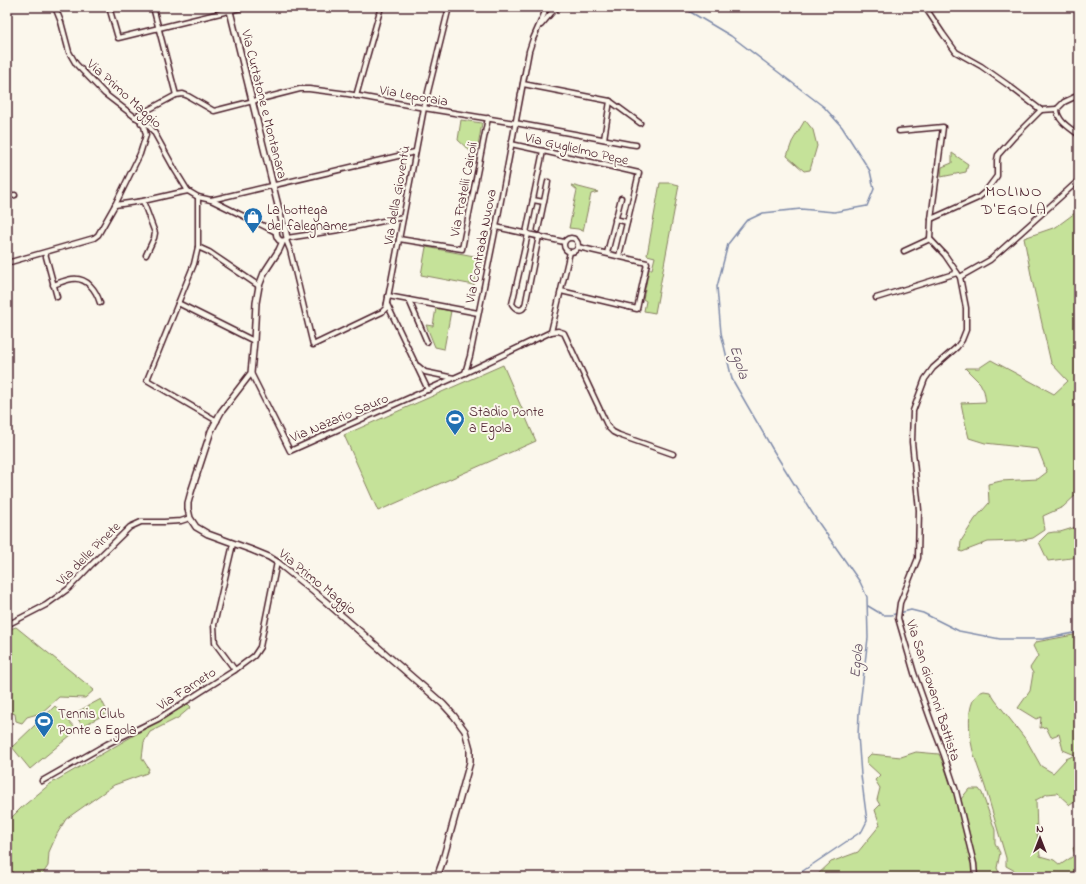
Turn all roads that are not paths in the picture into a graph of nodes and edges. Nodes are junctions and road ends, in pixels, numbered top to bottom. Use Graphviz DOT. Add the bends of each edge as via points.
graph roads {
  1 [pos="55,7"];
  2 [pos="110,7"];
  3 [pos="153,7"];
  4 [pos="245,7"];
  5 [pos="382,7"];
  6 [pos="449,7"];
  7 [pos="546,7"];
  8 [pos="557,7"];
  9 [pos="926,7"];
  10 [pos="230,9"];
  11 [pos="158,28"];
  12 [pos="537,30"];
  13 [pos="523,84"];
  14 [pos="176,95"];
  15 [pos="356,96"];
  16 [pos="1079,96"];
  17 [pos="252,101"];
  18 [pos="610,101"];
  19 [pos="123,108"];
  20 [pos="424,108"];
  21 [pos="1057,109"];
  22 [pos="1041,110"];
  23 [pos="135,117"];
  24 [pos="488,118"];
  25 [pos="515,122"];
  26 [pos="640,123"];
  27 [pos="899,131"];
  28 [pos="1079,135"];
  29 [pos="604,139"];
  30 [pos="511,144"];
  31 [pos="636,145"];
  32 [pos="544,151"];
  33 [pos="415,152"];
  34 [pos="1079,180"];
  35 [pos="548,182"];
  36 [pos="273,185"];
  37 [pos="188,191"];
  38 [pos="15,195"];
  39 [pos="198,196"];
  40 [pos="7,197"];
  41 [pos="621,198"];
  42 [pos="211,200"];
  43 [pos="533,200"];
  44 [pos="143,201"];
  45 [pos="544,202"];
  46 [pos="115,205"];
  47 [pos="403,217"];
  48 [pos="616,219"];
  49 [pos="931,219"];
  50 [pos="627,222"];
  51 [pos="281,226"];
  52 [pos="496,227"];
  53 [pos="538,230"];
  54 [pos="276,232"];
  55 [pos="527,234"];
  56 [pos="539,236"];
  57 [pos="400,239"];
  58 [pos="930,239"];
  59 [pos="284,240"];
  60 [pos="564,242"];
  61 [pos="198,247"];
  62 [pos="578,247"];
  63 [pos="904,251"];
  64 [pos="570,252"];
  65 [pos="44,253"];
  66 [pos="607,253"];
  67 [pos="146,255"];
  68 [pos="619,256"];
  69 [pos="7,263"];
  70 [pos="958,275"];
  71 [pos="53,284"];
  72 [pos="259,286"];
  73 [pos="561,291"];
  74 [pos="388,296"];
  75 [pos="57,297"];
  76 [pos="876,298"];
  77 [pos="409,300"];
  78 [pos="100,303"];
  79 [pos="178,303"];
  80 [pos="387,304"];
  81 [pos="478,313"];
  82 [pos="551,332"];
  83 [pos="254,341"];
  84 [pos="427,342"];
  85 [pos="416,365"];
  86 [pos="251,372"];
  87 [pos="465,373"];
  88 [pos="455,378"];
  89 [pos="428,390"];
  90 [pos="217,421"];
  91 [pos="673,454"];
  92 [pos="190,518"];
  93 [pos="234,544"];
  94 [pos="277,562"];
  95 [pos="7,624"];
  96 [pos="235,670"];
  97 [pos="42,781"];
  98 [pos="437,877"];
  99 [pos="975,877"];
  1 -- 19 [label="street, Via Primo Maggio" via="69,52 76,64 105,94"];
  2 -- 11 [label="street" via="118,38"];
  3 -- 11 [label="street"];
  4 -- 10 [label="street"];
  5 -- 15 [label="street"];
  6 -- 20 [label="street, Via della Gioventù"];
  7 -- 12 [label="street"];
  8 -- 12 [label="street"];
  9 -- 22 [label="street" via="956,52 981,66"];
  10 -- 11 [label="street"];
  10 -- 17 [label="street, Via Curtatone e Montanara"];
  11 -- 14 [label="street"];
  12 -- 13 [label="street" via="529,51"];
  13 -- 18 [label="street"];
  13 -- 25 [label="street"];
  14 -- 17 [label="street, Via Leporaia" via="188,96 214,111"];
  14 -- 23 [label="street"];
  15 -- 17 [label="street, Via Leporaia" via="300,89"];
  15 -- 20 [label="street, Via Leporaia"];
  16 -- 21 [label="street" via="1064,102"];
  17 -- 36 [label="street, Via Curtatone e Montanara"];
  18 -- 26 [label="street"];
  18 -- 29 [label="street"];
  19 -- 23 [label="street, Via Primo Maggio"];
  19 -- 46 [label="street" via="128,115 144,126 146,135 140,154"];
  20 -- 24 [label="street, Via Leporaia"];
  20 -- 33 [label="street, Via della Gioventù"];
  21 -- 22 [label="street"];
  21 -- 28 [label="street" via="1059,118"];
  22 -- 49 [label="street" via="998,155 997,176 985,192 978,198"];
  23 -- 37 [label="street, Via Primo Maggio" via="154,132"];
  24 -- 25 [label="street, Via Leporaia"];
  24 -- 57 [label="street, Via Fratelli Cairoli" via="462,249"];
  25 -- 29 [label="street, Via Leporaia"];
  25 -- 30 [label="street, Via Contrada Nuova"];
  27 -- 49 [label="street" via="942,127"];
  29 -- 31 [label="street, Via Leporaia"];
  30 -- 32 [label="street, Via Guglielmo Pepe"];
  30 -- 52 [label="street, Via Contrada Nuova"];
  32 -- 43 [label="street"];
  32 -- 50 [label="street, Via Guglielmo Pepe" via="639,174"];
  33 -- 36 [label="street"];
  33 -- 47 [label="street, Via della Gioventù"];
  34 -- 70 [label="street" via="990,260"];
  35 -- 45 [label="street"];
  36 -- 42 [label="street"];
  36 -- 51 [label="street, Via Curtatone e Montanara"];
  37 -- 39 [label="street"];
  37 -- 44 [label="street"];
  38 -- 40 [label="street"];
  39 -- 42 [label="street"];
  39 -- 61 [label="street"];
  41 -- 48 [label="street"];
  42 -- 54 [label="street"];
  43 -- 45 [label="street"];
  43 -- 55 [label="street"];
  44 -- 46 [label="street"];
  44 -- 67 [label="street" via="155,233"];
  45 -- 53 [label="street"];
  46 -- 65 [label="street" via="94,238"];
  47 -- 57 [label="street, Via della Gioventù"];
  47 -- 59 [label="street"];
  48 -- 50 [label="street"];
  48 -- 66 [label="street"];
  49 -- 58 [label="street"];
  50 -- 68 [label="street"];
  51 -- 54 [label="street"];
  51 -- 59 [label="street" via="285,228"];
  52 -- 55 [label="street"];
  52 -- 81 [label="street, Via Contrada Nuova"];
  54 -- 59 [label="street" via="277,239"];
  55 -- 56 [label="street"];
  55 -- 56 [label="street" via="512,304 516,310 521,310 526,301"];
  56 -- 60 [label="street"];
  57 -- 74 [label="street, Via della Gioventù"];
  58 -- 63 [label="street"];
  58 -- 70 [label="street" via="945,255"];
  59 -- 72 [label="street"];
  59 -- 80 [label="street" via="290,250 313,346 382,312"];
  60 -- 62 [label="street" via="568,238 575,238"];
  60 -- 64 [label="street"];
  61 -- 72 [label="street"];
  61 -- 79 [label="street"];
  62 -- 64 [label="street"];
  62 -- 66 [label="street"];
  64 -- 73 [label="street"];
  65 -- 69 [label="street"];
  65 -- 71 [label="street"];
  66 -- 68 [label="street"];
  68 -- 73 [label="street" via="647,263 638,309"];
  70 -- 76 [label="street"];
  70 -- 99 [label="street, Via San Giovanni Battista" via="966,308 966,330 957,347 933,368 925,379 913,411 912,442 919,510 918,558 900,603 898,616 914,673 956,791"];
  71 -- 75 [label="street"];
  71 -- 78 [label="street" via="80,279 95,290"];
  72 -- 83 [label="street"];
  73 -- 82 [label="street"];
  74 -- 77 [label="street"];
  74 -- 80 [label="street, Via della Gioventù"];
  77 -- 81 [label="street"];
  77 -- 84 [label="street"];
  79 -- 83 [label="street"];
  79 -- 90 [label="street" via="147,380"];
  80 -- 85 [label="street"];
  81 -- 87 [label="street, Via Contrada Nuova"];
  82 -- 87 [label="street, Via Nazario Sauro"];
  82 -- 91 [label="street" via="564,333 608,427 619,435"];
  83 -- 86 [label="street"];
  85 -- 88 [label="street" via="425,372"];
  85 -- 89 [label="street"];
  86 -- 89 [label="street, Via Nazario Sauro" via="290,451"];
  86 -- 90 [label="street"];
  87 -- 88 [label="street, Via Nazario Sauro"];
  88 -- 89 [label="street, Via Nazario Sauro"];
  90 -- 92 [label="street" via="207,442 191,492 188,503"];
  92 -- 93 [label="street, Via Primo Maggio" via="201,530"];
  92 -- 95 [label="street, Via delle Pinete" via="181,521 142,522 130,526 68,589 46,605"];
  93 -- 94 [label="street, Via Primo Maggio"];
  93 -- 96 [label="street" via="214,625 215,643"];
  94 -- 96 [label="street, Via Farneto" via="260,647 254,656"];
  94 -- 98 [label="street, Via Primo Maggio" via="432,693 454,716 464,731 470,749 470,762"];
  96 -- 97 [label="street, Via Farneto" via="158,719"];
}
